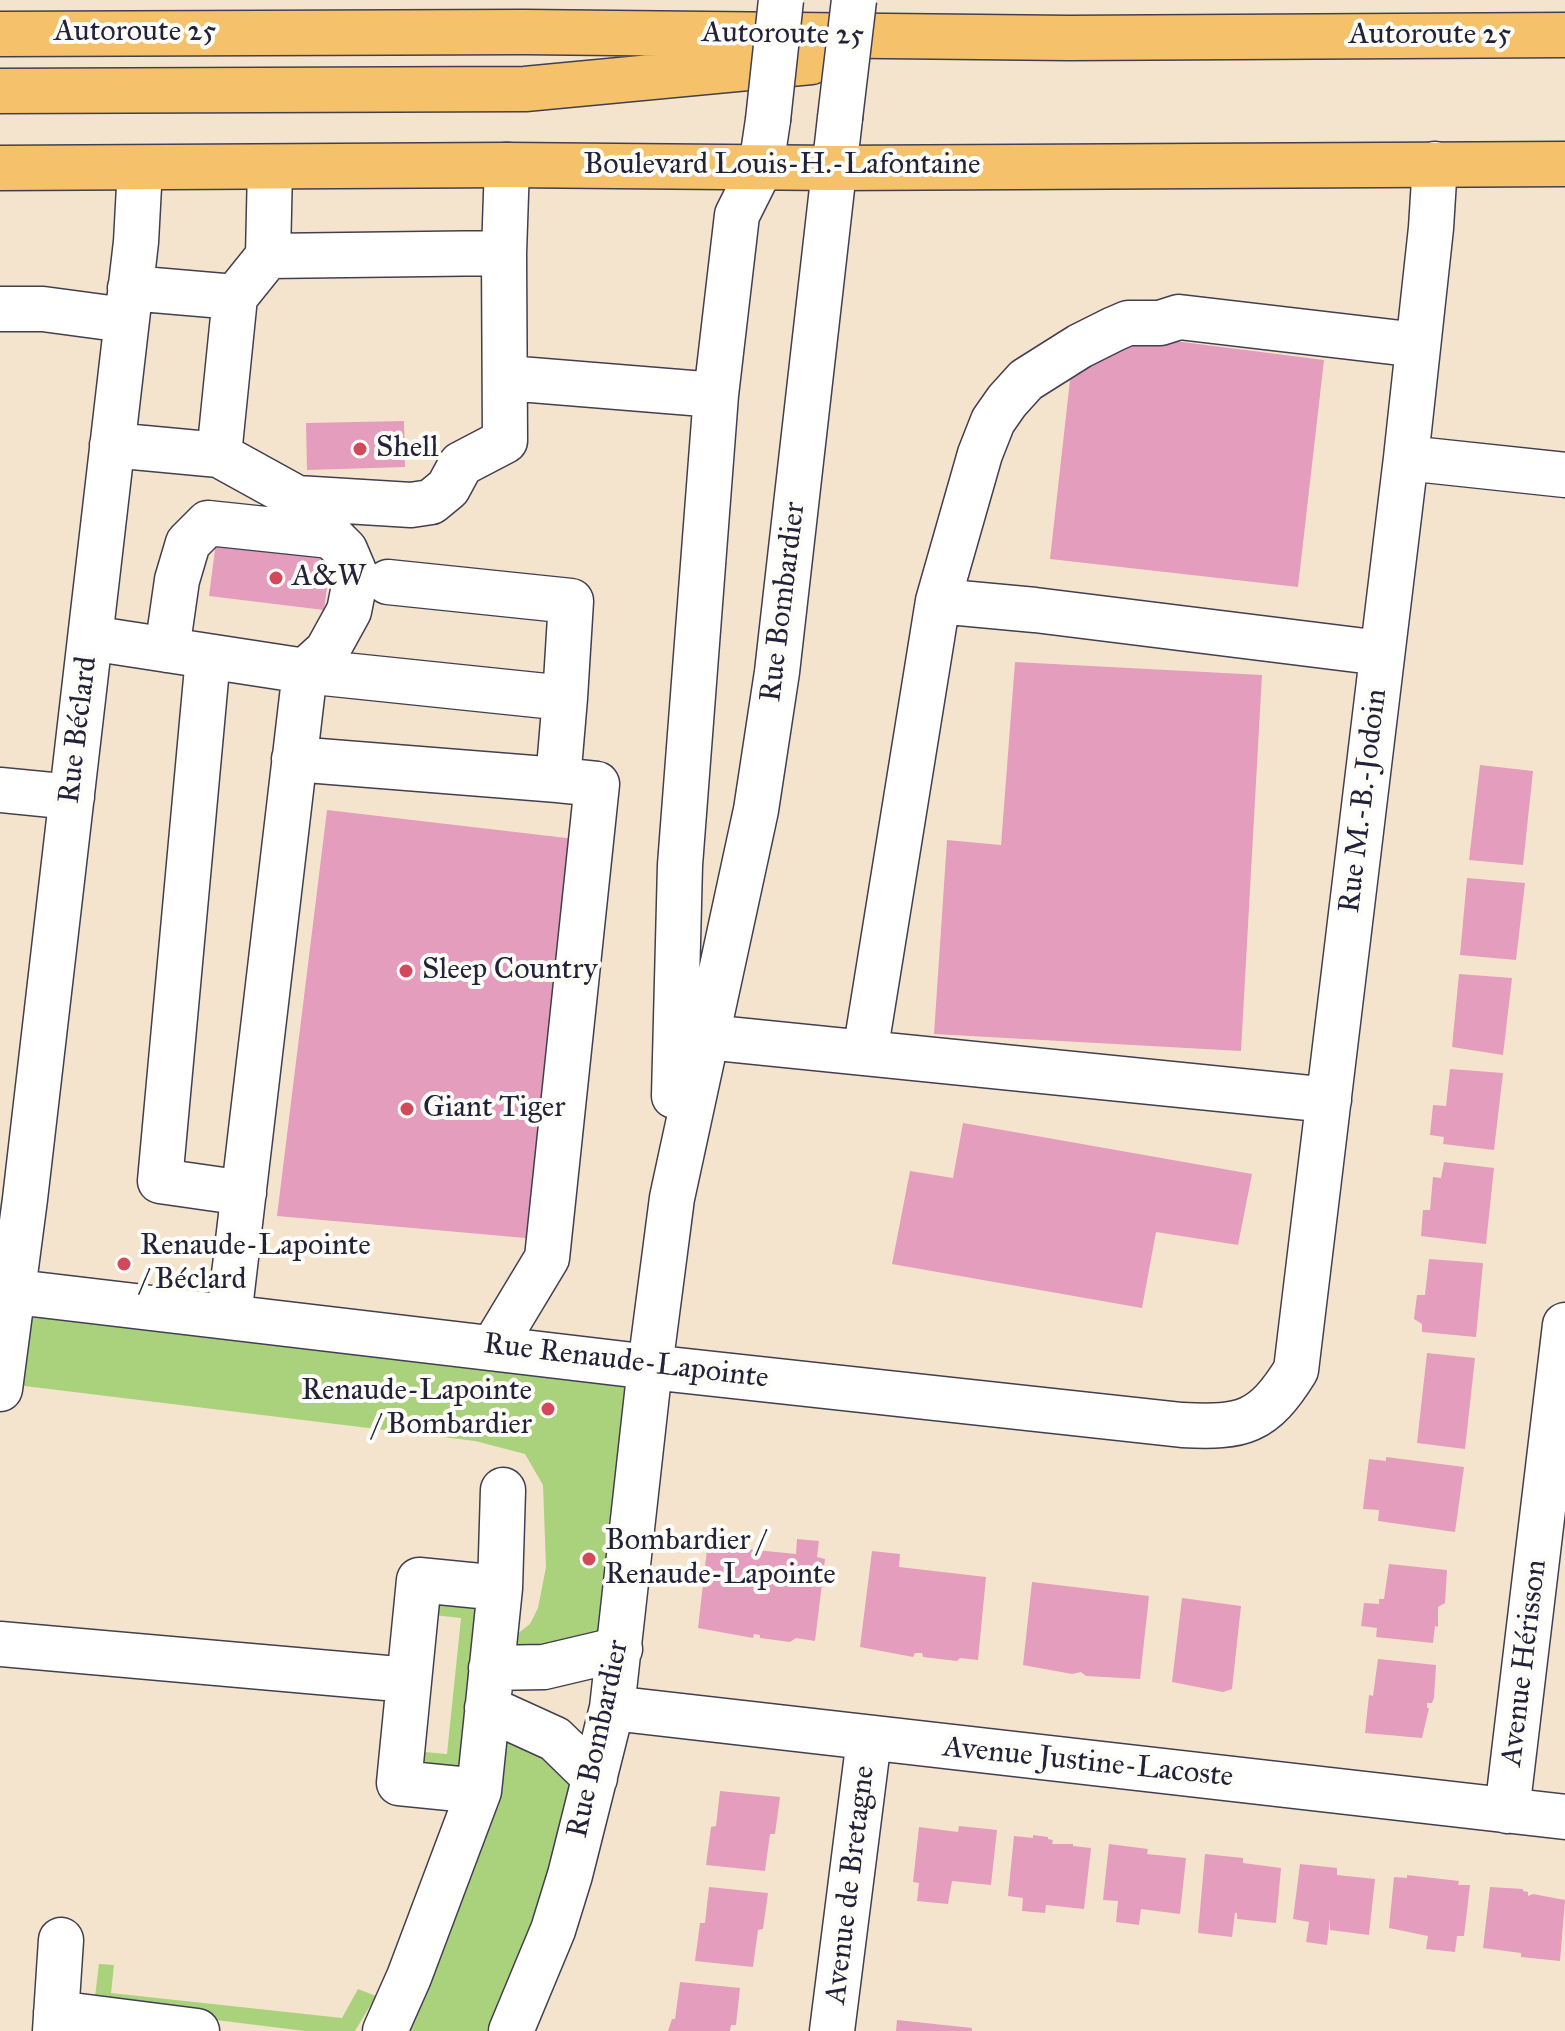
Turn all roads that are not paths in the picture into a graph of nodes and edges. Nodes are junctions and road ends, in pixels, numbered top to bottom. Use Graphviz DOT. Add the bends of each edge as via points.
graph roads {
  1 [pos="781,0"];
  2 [pos="854,0"];
  3 [pos="0,34"];
  4 [pos="1565,35"];
  5 [pos="1069,38"];
  6 [pos="0,91"];
  7 [pos="1435,164"];
  8 [pos="1565,164"];
  9 [pos="507,165"];
  10 [pos="761,167"];
  11 [pos="0,168"];
  12 [pos="140,168"];
  13 [pos="270,168"];
  14 [pos="835,168"];
  15 [pos="504,253"];
  16 [pos="268,256"];
  17 [pos="235,297"];
  18 [pos="127,304"];
  19 [pos="1,316"];
  20 [pos="1418,345"];
  21 [pos="507,378"];
  22 [pos="716,395"];
  23 [pos="112,445"];
  24 [pos="219,455"];
  25 [pos="1406,458"];
  26 [pos="1565,475"];
  27 [pos="388,582"];
  28 [pos="938,601"];
  29 [pos="90,638"];
  30 [pos="188,653"];
  31 [pos="1381,653"];
  32 [pos="305,671"];
  33 [pos="565,698"];
  34 [pos="294,759"];
  35 [pos="558,780"];
  36 [pos="0,790"];
  37 [pos="72,797"];
  38 [pos="707,1037"];
  39 [pos="865,1053"];
  40 [pos="1329,1100"];
  41 [pos="244,1193"];
  42 [pos="672,1198"];
  43 [pos="7,1291"];
  44 [pos="229,1317"];
  45 [pos="1565,1325"];
  46 [pos="494,1346"];
  47 [pos="650,1367"];
  48 [pos="0,1389"];
  49 [pos="1252,1419"];
  50 [pos="503,1490"];
  51 [pos="500,1588"];
  52 [pos="0,1644"];
  53 [pos="620,1649"];
  54 [pos="409,1680"];
  55 [pos="489,1688"];
  56 [pos="612,1708"];
  57 [pos="869,1739"];
  58 [pos="595,1778"];
  59 [pos="479,1791"];
  60 [pos="1507,1811"];
  61 [pos="1565,1817"];
  62 [pos="61,1940"];
  63 [pos="55,2022"];
  64 [pos="197,2031"];
  65 [pos="385,2031"];
  66 [pos="511,2031"];
  67 [pos="832,2031"];
  1 -- 10 [label="street, Rue Bombardier, bridge"];
  2 -- 14 [label="street, Rue Bombardier, bridge"];
  3 -- 5 [label="main road, Autoroute 25"];
  4 -- 5 [label="main road, Autoroute 25"];
  5 -- 6 [label="main road" via="525,89"];
  7 -- 8 [label="main road, Boulevard Louis-H.-Lafontaine"];
  7 -- 14 [label="main road, Boulevard Louis-H.-Lafontaine"];
  7 -- 20 [label="street, Rue M.-B.-Jodoin"];
  9 -- 10 [label="main road, Boulevard Louis-H.-Lafontaine"];
  9 -- 13 [label="main road, Boulevard Louis-H.-Lafontaine"];
  9 -- 15 [label="street"];
  10 -- 14 [label="main road, Boulevard Louis-H.-Lafontaine"];
  10 -- 22 [label="street, Rue Bombardier" via="737,215"];
  11 -- 12 [label="main road, Boulevard Louis-H.-Lafontaine"];
  12 -- 13 [label="main road, Boulevard Louis-H.-Lafontaine"];
  12 -- 18 [label="street, Rue Béclard"];
  13 -- 16 [label="street"];
  14 -- 38 [label="street, Rue Bombardier" via="777,672 756,810"];
  15 -- 16 [label="street"];
  15 -- 21 [label="street"];
  16 -- 17 [label="street"];
  17 -- 18 [label="street"];
  17 -- 24 [label="street"];
  18 -- 19 [label="street"];
  18 -- 23 [label="street, Rue Béclard"];
  20 -- 25 [label="street, Rue M.-B.-Jodoin"];
  20 -- 28 [label="street" via="1179,317 1128,323 1080,346 1026,380 993,421"];
  21 -- 22 [label="street"];
  21 -- 24 [label="street" via="505,441 461,464 448,488 431,502 297,498"];
  22 -- 42 [label="street, Rue Bombardier" via="680,865"];
  23 -- 24 [label="street"];
  23 -- 29 [label="street, Rue Béclard"];
  25 -- 26 [label="street"];
  25 -- 31 [label="street, Rue M.-B.-Jodoin"];
  27 -- 33 [label="street" via="571,601"];
  28 -- 31 [label="street"];
  28 -- 39 [label="street"];
  29 -- 30 [label="street"];
  29 -- 37 [label="street, Rue Béclard"];
  30 -- 32 [label="street"];
  30 -- 32 [label="street" via="177,580 188,543 208,523 331,536 345,550 356,576 349,611 335,638"];
  30 -- 41 [label="street" via="160,1181"];
  31 -- 40 [label="street, Rue M.-B.-Jodoin"];
  32 -- 33 [label="street"];
  32 -- 34 [label="street"];
  33 -- 35 [label="street"];
  34 -- 35 [label="street"];
  34 -- 41 [label="street"];
  35 -- 46 [label="street" via="597,784 549,1242 547,1258"];
  36 -- 37 [label="street"];
  37 -- 43 [label="street, Rue Béclard"];
  38 -- 39 [label="street"];
  38 -- 42 [label="street, Rue Bombardier"];
  39 -- 40 [label="street"];
  40 -- 49 [label="street, Rue M.-B.-Jodoin" via="1296,1370 1277,1400"];
  41 -- 44 [label="street"];
  42 -- 47 [label="street, Rue Bombardier"];
  43 -- 44 [label="street, Rue Renaude-Lapointe"];
  43 -- 48 [label="street, Rue Béclard"];
  44 -- 46 [label="street, Rue Renaude-Lapointe"];
  45 -- 60 [label="street, Avenue Hérisson"];
  46 -- 47 [label="street, Rue Renaude-Lapointe"];
  47 -- 49 [label="street, Rue Renaude-Lapointe" via="1182,1425 1217,1427"];
  47 -- 53 [label="street, Rue Bombardier"];
  50 -- 51 [label="street"];
  51 -- 54 [label="street" via="419,1580"];
  51 -- 55 [label="street"];
  52 -- 54 [label="street"];
  53 -- 55 [label="street" via="544,1667"];
  53 -- 56 [label="street, Rue Bombardier"];
  54 -- 59 [label="street" via="399,1783"];
  55 -- 58 [label="street"];
  55 -- 59 [label="street"];
  56 -- 57 [label="street, Avenue Justine-Lacoste"];
  56 -- 58 [label="street, Rue Bombardier"];
  57 -- 60 [label="street, Avenue Justine-Lacoste"];
  57 -- 67 [label="street, Avenue de Bretagne"];
  58 -- 66 [label="street, Rue Bombardier" via="553,1930"];
  59 -- 65 [label="street"];
  60 -- 61 [label="street, Avenue Justine-Lacoste"];
  62 -- 63 [label="street"];
  63 -- 64 [label="street"];
}
